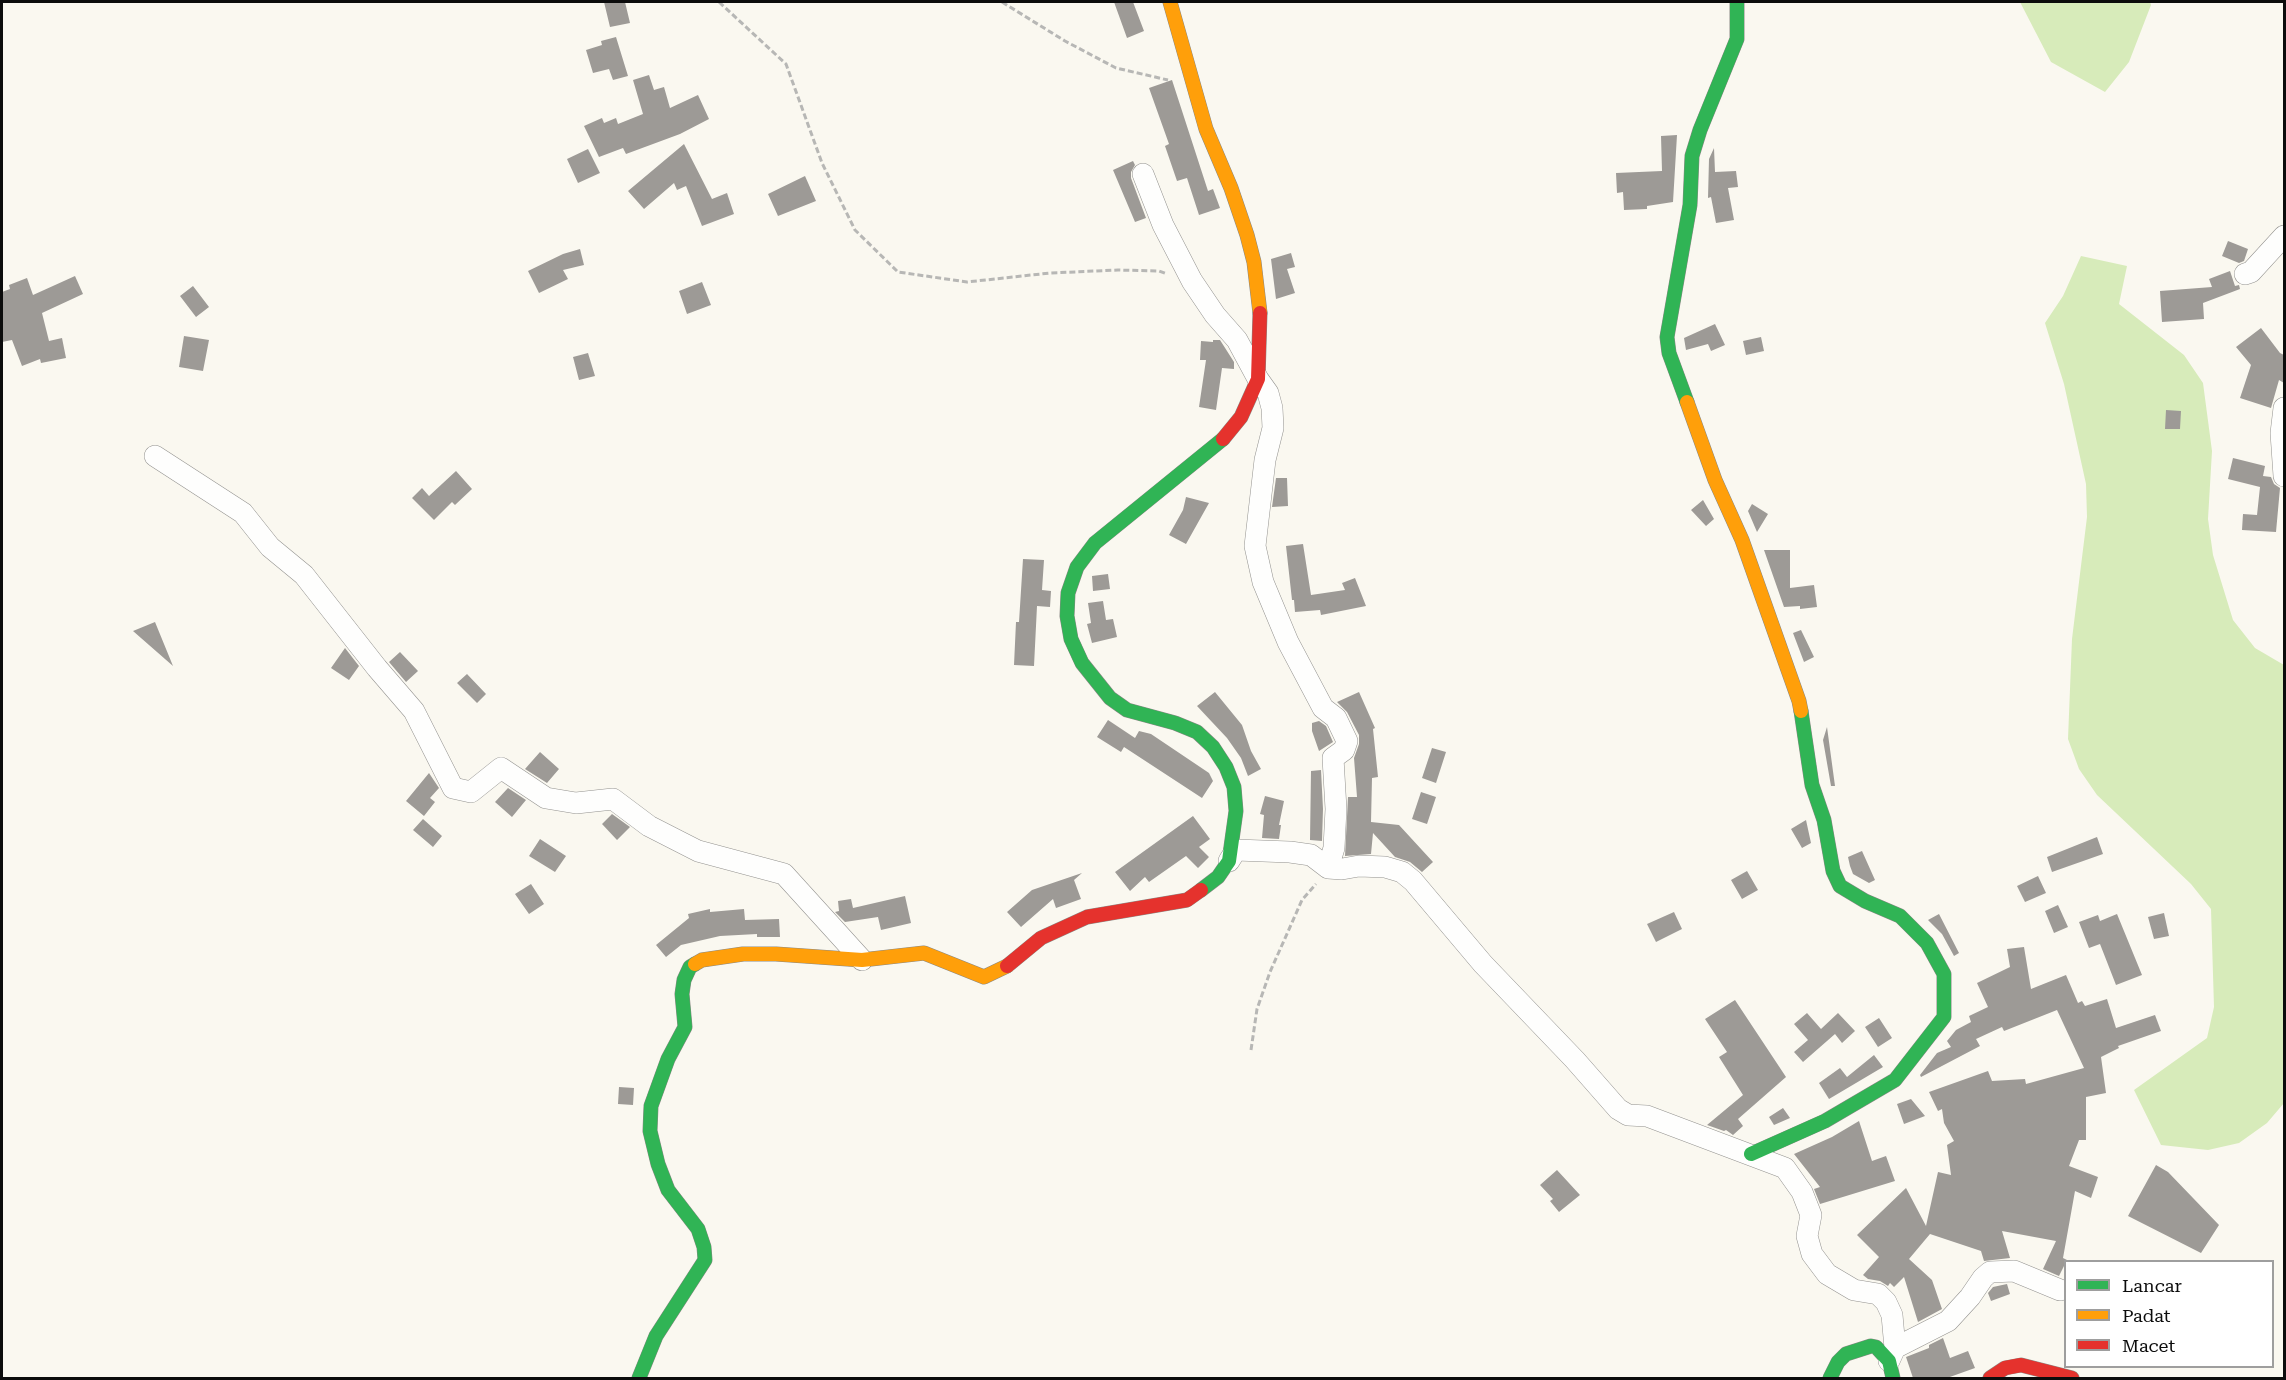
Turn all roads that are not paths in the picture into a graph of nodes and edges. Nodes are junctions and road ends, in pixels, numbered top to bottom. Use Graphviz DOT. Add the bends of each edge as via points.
graph roads {
  1 [pos="1170,2"];
  2 [pos="1737,2"];
  3 [pos="1143,174"];
  4 [pos="2284,236"];
  5 [pos="2245,274"];
  6 [pos="1258,380"];
  7 [pos="2284,408"];
  8 [pos="155,456"];
  9 [pos="2284,477"];
  10 [pos="1229,861"];
  11 [pos="1328,868"];
  12 [pos="862,960"];
  13 [pos="1751,1154"];
  14 [pos="2060,1290"];
  15 [pos="1892,1363"];
  16 [pos="639,1378"];
  17 [pos="1830,1378"];
  18 [pos="1990,1378"];
  19 [pos="2072,1378"];
  1 -- 6 [label="street" via="1206,129 1231,188 1254,262 1261,324"];
  2 -- 13 [label="street" via="1737,39 1692,156 1690,205 1667,337 1669,353 1799,701 1812,785 1824,820 1833,871 1840,886 1900,916 1927,943 1944,974 1944,1017 1895,1080 1825,1120"];
  3 -- 6 [label="street" via="1192,282 1237,340"];
  4 -- 5 [label="street"];
  6 -- 10 [label="street" via="1241,417 1219,444 1095,543 1077,567 1068,593 1071,639 1082,663 1110,698 1127,710 1197,732 1226,766 1234,787 1236,811"];
  6 -- 11 [label="street" via="1268,393 1273,428 1265,460 1256,555 1288,642 1323,708 1336,718 1347,741 1344,750 1333,758 1336,809 1334,848"];
  7 -- 9 [label="street"];
  8 -- 12 [label="street" via="243,513 270,547 304,575 414,711 453,788 471,792 501,768 546,798 576,803 614,800 649,826 698,851 784,874"];
  10 -- 11 [label="street" via="1236,850 1290,852 1311,855"];
  10 -- 12 [label="street" via="1218,877 1187,900 1087,917 1041,938 998,972 984,977 924,953"];
  11 -- 13 [label="street" via="1385,867 1402,872 1618,1109"];
  12 -- 16 [label="street" via="743,954 702,960 690,967 682,994 686,1027 668,1059 651,1106 650,1131 668,1190 698,1229 705,1260 656,1336"];
  13 -- 15 [label="street" via="1785,1168 1802,1192 1811,1215 1807,1236 1812,1254 1827,1274 1854,1290 1878,1294 1886,1302 1892,1315"];
  14 -- 15 [label="street" via="2014,1271 1990,1272 1948,1321"];
  15 -- 17 [label="street" via="1871,1346 1846,1354"];
  18 -- 19 [label="street" via="2005,1368 2021,1365"];
}
